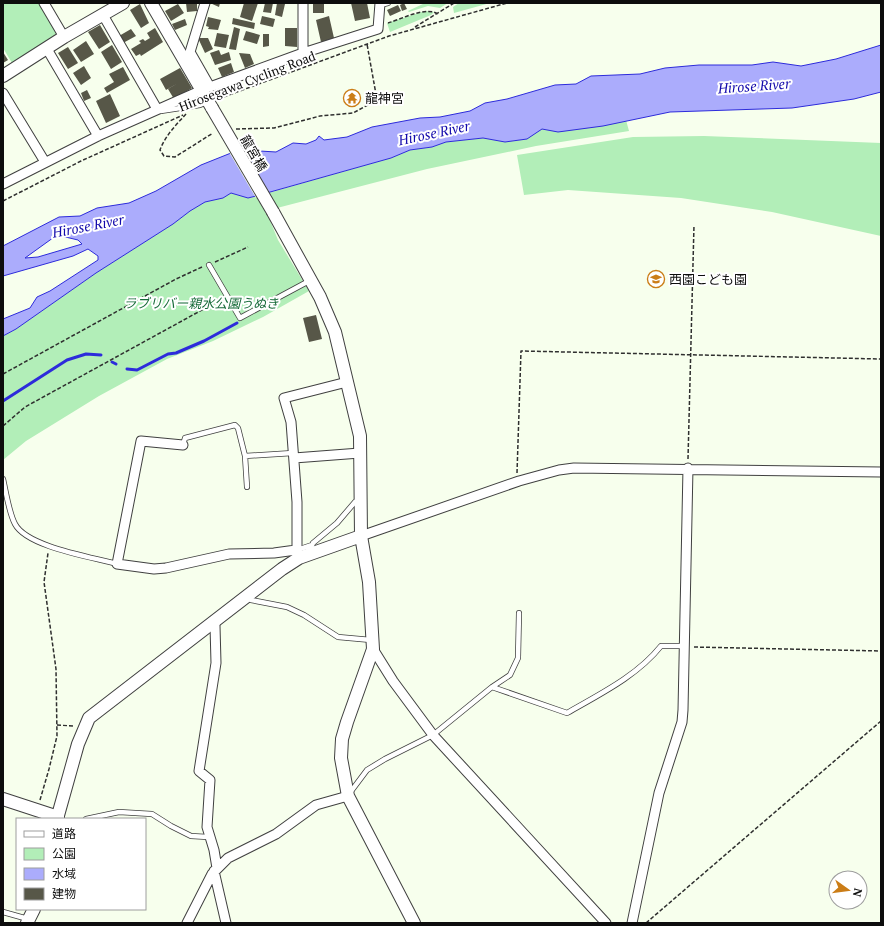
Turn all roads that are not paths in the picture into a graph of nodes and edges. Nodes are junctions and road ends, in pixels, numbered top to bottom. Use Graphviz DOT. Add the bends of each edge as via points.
graph roads {
  1 [pos="44,3"];
  2 [pos="122,3"];
  3 [pos="151,3"];
  4 [pos="205,3"];
  5 [pos="303,3"];
  6 [pos="383,4"];
  7 [pos="103,15"];
  8 [pos="64,37"];
  9 [pos="47,49"];
  10 [pos="303,52"];
  11 [pos="3,76"];
  12 [pos="3,93"];
  13 [pos="196,93"];
  14 [pos="210,105"];
  15 [pos="157,110"];
  16 [pos="98,136"];
  17 [pos="45,162"];
  18 [pos="3,184"];
  19 [pos="209,264"];
  20 [pos="311,280"];
  21 [pos="347,382"];
  22 [pos="182,445"];
  23 [pos="360,453"];
  24 [pos="246,456"];
  25 [pos="294,456"];
  26 [pos="688,468"];
  27 [pos="881,472"];
  28 [pos="3,479"];
  29 [pos="247,487"];
  30 [pos="361,501"];
  31 [pos="361,536"];
  32 [pos="304,552"];
  33 [pos="117,564"];
  34 [pos="248,595"];
  35 [pos="519,613"];
  36 [pos="213,621"];
  37 [pos="373,644"];
  38 [pos="684,646"];
  39 [pos="492,687"];
  40 [pos="433,735"];
  41 [pos="348,796"];
  42 [pos="3,799"];
  43 [pos="58,818"];
  44 [pos="91,818"];
  45 [pos="208,837"];
  46 [pos="216,870"];
  47 [pos="3,912"];
  48 [pos="30,917"];
  49 [pos="187,923"];
  50 [pos="226,923"];
  51 [pos="414,923"];
  52 [pos="606,923"];
  53 [pos="632,923"];
  1 -- 8 [label="street"];
  2 -- 7 [label="street"];
  3 -- 14 [label="street, 龍宮橋"];
  4 -- 10 [label="street" via="190,52 210,87"];
  5 -- 10 [label="street"];
  6 -- 10 [label="street" via="378,29"];
  7 -- 8 [label="street"];
  7 -- 15 [label="street"];
  8 -- 9 [label="street"];
  9 -- 11 [label="street"];
  9 -- 16 [label="street"];
  12 -- 17 [label="street"];
  13 -- 15 [label="street"];
  14 -- 15 [label="lane"];
  14 -- 20 [label="street, 龍宮橋, bridge"];
  15 -- 16 [label="street"];
  16 -- 17 [label="street"];
  17 -- 18 [label="street"];
  19 -- 20 [label="lane" via="240,318"];
  20 -- 21 [label="street, 龍宮橋" via="335,332"];
  21 -- 23 [label="street, 龍宮橋" via="360,436"];
  21 -- 25 [label="street" via="284,398 291,422"];
  22 -- 24 [label="lane" via="184,438 235,425"];
  22 -- 33 [label="street" via="141,441"];
  23 -- 25 [label="street"];
  23 -- 30 [label="street, 龍宮橋"];
  24 -- 25 [label="lane"];
  24 -- 29 [label="lane"];
  25 -- 32 [label="street"];
  26 -- 27 [label="street"];
  26 -- 31 [label="street" via="559,470 519,481"];
  26 -- 38 [label="street"];
  28 -- 33 [label="lane" via="15,524 22,533 49,547"];
  30 -- 31 [label="street, 龍宮橋"];
  30 -- 32 [label="lane" via="355,502 337,523"];
  31 -- 32 [label="street"];
  31 -- 37 [label="street, 龍宮橋" via="369,582"];
  32 -- 33 [label="street" via="229,554 154,569"];
  32 -- 34 [label="street"];
  34 -- 36 [label="street"];
  34 -- 37 [label="lane" via="251,600 287,607 338,637"];
  35 -- 39 [label="lane" via="518,658 510,675"];
  36 -- 43 [label="street" via="89,718 78,744"];
  36 -- 45 [label="street" via="216,663 198,771 210,780 206,828"];
  37 -- 40 [label="street" via="393,681"];
  37 -- 41 [label="street" via="342,739 341,758"];
  38 -- 39 [label="lane" via="661,646 653,657 613,687 567,713"];
  38 -- 53 [label="street" via="682,722 659,793"];
  39 -- 40 [label="lane"];
  40 -- 41 [label="lane" via="385,758 367,770"];
  40 -- 52 [label="street"];
  41 -- 46 [label="street" via="316,805 276,834 228,858"];
  41 -- 51 [label="street"];
  42 -- 43 [label="street"];
  44 -- 45 [label="lane" via="119,812 152,814 191,836"];
  45 -- 46 [label="street" via="214,850"];
  46 -- 49 [label="street"];
  46 -- 50 [label="street"];
  47 -- 48 [label="lane"];
}
